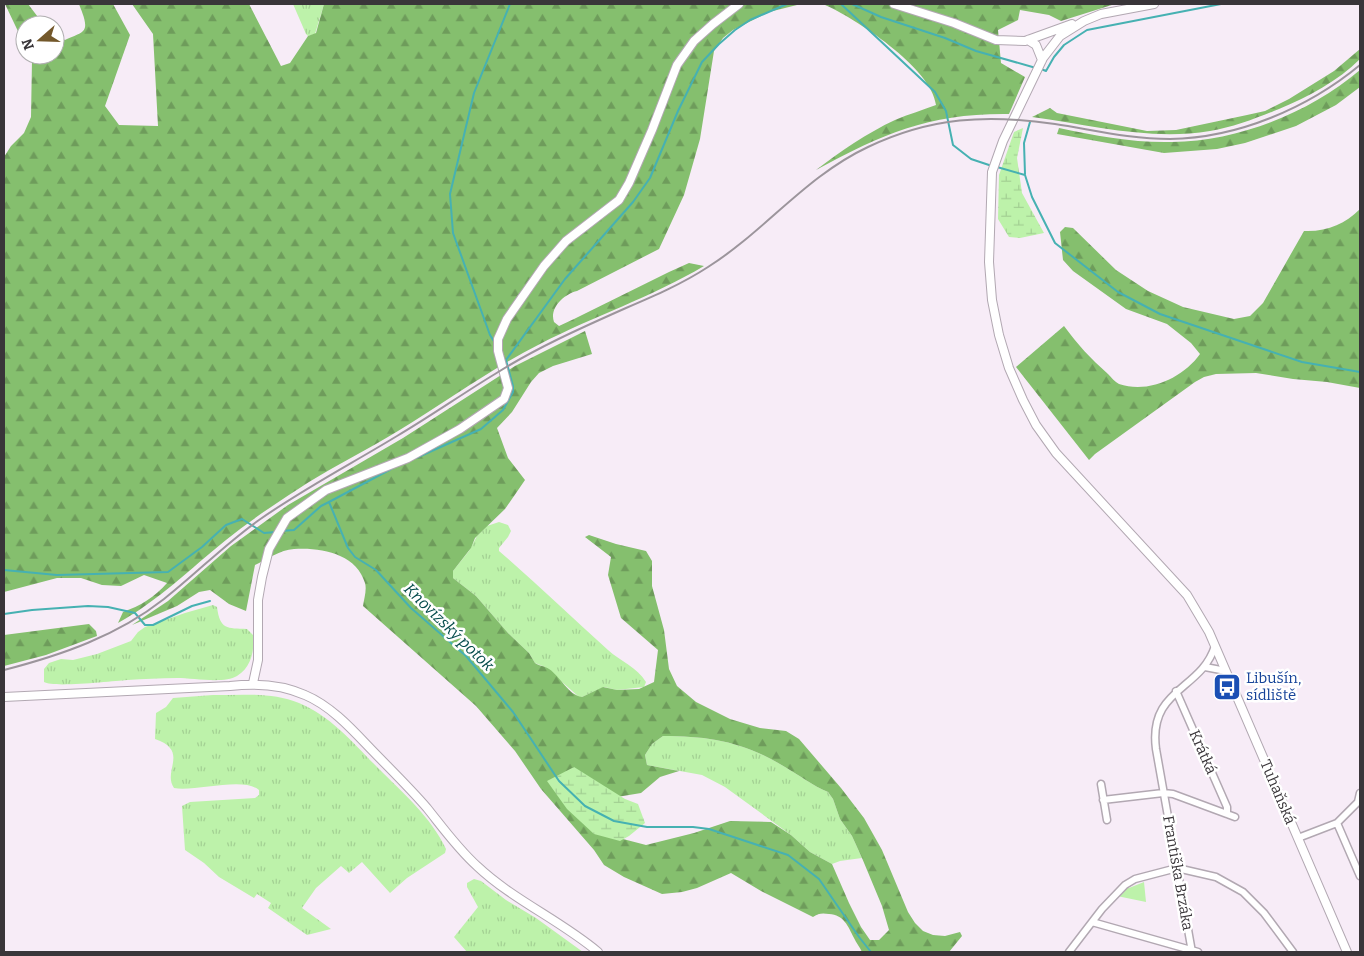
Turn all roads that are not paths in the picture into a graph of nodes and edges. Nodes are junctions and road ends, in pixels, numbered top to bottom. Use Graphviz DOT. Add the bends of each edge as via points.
graph roads {
  1 [pos="739,4"];
  2 [pos="894,4"];
  3 [pos="1154,4"];
  4 [pos="1084,21"];
  5 [pos="1028,40"];
  6 [pos="1041,62"];
  7 [pos="1215,646"];
  8 [pos="1205,667"];
  9 [pos="1226,671"];
  10 [pos="253,683"];
  11 [pos="1176,691"];
  12 [pos="4,696"];
  13 [pos="1101,784"];
  14 [pos="1163,793"];
  15 [pos="1360,793"];
  16 [pos="1103,800"];
  17 [pos="1359,803"];
  18 [pos="1227,814"];
  19 [pos="1235,817"];
  20 [pos="1107,820"];
  21 [pos="1337,823"];
  22 [pos="1298,838"];
  23 [pos="1177,868"];
  24 [pos="1360,876"];
  25 [pos="1092,922"];
  26 [pos="1194,951"];
  27 [pos="598,952"];
  28 [pos="1069,952"];
  29 [pos="1293,952"];
  30 [pos="1347,952"];
  1 -- 10 [label="street" via="694,41 677,65 652,130 619,200 566,240 507,319 498,339 508,388 504,399 460,430 408,458 326,490 287,518 269,549 262,577 258,600 258,660"];
  2 -- 5 [label="street" via="996,40"];
  3 -- 4 [label="street" via="1101,14"];
  4 -- 5 [label="street"];
  4 -- 6 [label="street, Tuhaňská" via="1060,36"];
  5 -- 6 [label="street" via="1036,45"];
  6 -- 7 [label="street, Tuhaňská" via="1003,141 992,172 989,262 999,335 1009,368 1036,425 1056,453 1187,595"];
  7 -- 8 [label="street, Františka Brzáka"];
  7 -- 9 [label="street, Tuhaňská"];
  8 -- 9 [label="street"];
  8 -- 11 [label="street, Františka Brzáka"];
  9 -- 22 [label="street, Tuhaňská"];
  10 -- 12 [label="street"];
  10 -- 27 [label="street" via="306,695 330,710 426,807 477,866"];
  11 -- 14 [label="street, Františka Brzáka" via="1161,710 1155,729"];
  11 -- 18 [label="street, Krátká" via="1228,807"];
  13 -- 16 [label="street"];
  14 -- 16 [label="street"];
  14 -- 18 [label="street"];
  14 -- 23 [label="street, Františka Brzáka"];
  15 -- 17 [label="street"];
  16 -- 20 [label="street"];
  17 -- 21 [label="street"];
  18 -- 19 [label="street"];
  21 -- 22 [label="street"];
  21 -- 24 [label="street"];
  22 -- 30 [label="street, Tuhaňská"];
  23 -- 25 [label="street" via="1135,879 1125,885"];
  23 -- 26 [label="street, Františka Brzáka"];
  23 -- 29 [label="street" via="1216,877 1244,892"];
  25 -- 26 [label="street"];
  25 -- 28 [label="street"];
}
